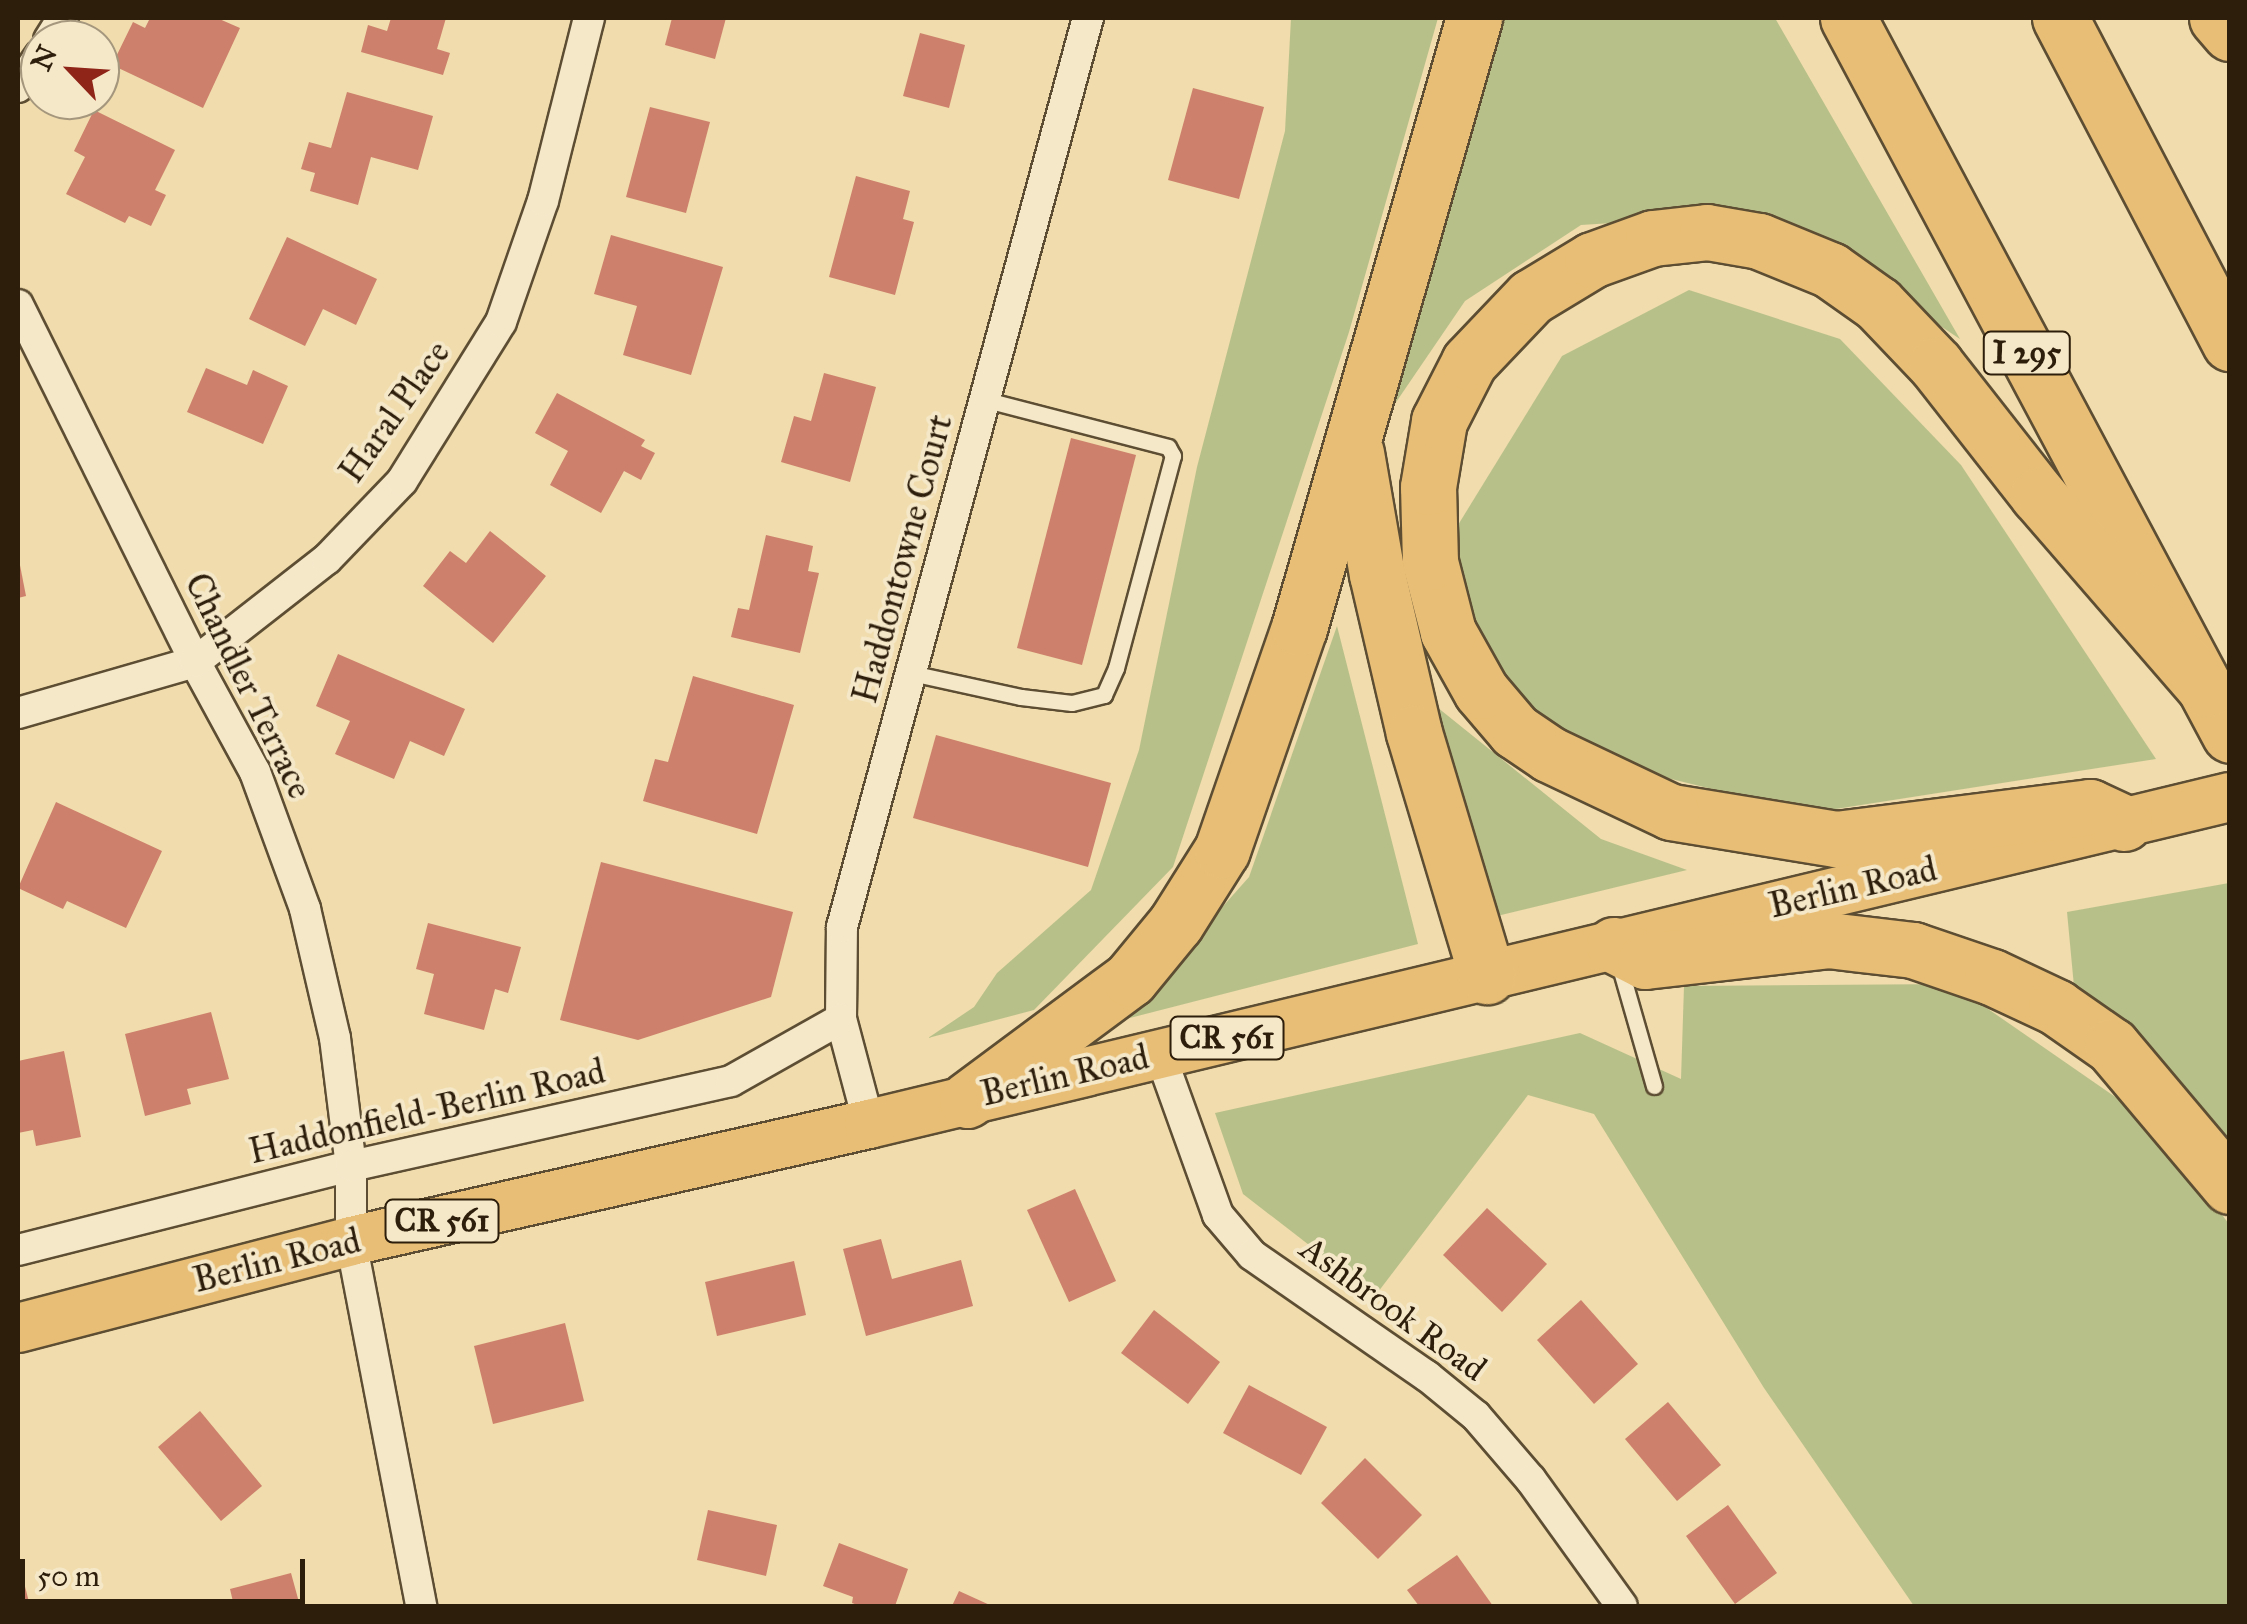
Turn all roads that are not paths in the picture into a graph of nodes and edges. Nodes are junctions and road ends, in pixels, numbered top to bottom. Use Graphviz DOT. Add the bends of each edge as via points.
graph roads {
  1 [pos="589,18"];
  2 [pos="1088,18"];
  3 [pos="1474,18"];
  4 [pos="1848,18"];
  5 [pos="2060,18"];
  6 [pos="2218,18"];
  7 [pos="2230,34"];
  8 [pos="18,306"];
  9 [pos="2230,343"];
  10 [pos="986,400"];
  11 [pos="1354,440"];
  12 [pos="195,662"];
  13 [pos="912,673"];
  14 [pos="18,712"];
  15 [pos="2218,712"];
  16 [pos="2230,797"];
  17 [pos="2124,822"];
  18 [pos="1614,946"];
  19 [pos="1487,976"];
  20 [pos="841,1019"];
  21 [pos="1160,1054"];
  22 [pos="1654,1086"];
  23 [pos="968,1100"];
  24 [pos="868,1124"];
  25 [pos="351,1166"];
  26 [pos="2230,1186"];
  27 [pos="351,1242"];
  28 [pos="18,1250"];
  29 [pos="18,1328"];
  30 [pos="423,1606"];
  31 [pos="1622,1606"];
  1 -- 12 [label="street, Haral Place" via="542,201 501,322 402,481 328,559"];
  2 -- 10 [label="street, Haddontowne Court"];
  3 -- 11 [label="highway"];
  4 -- 15 [label="highway, I 295"];
  5 -- 9 [label="highway"];
  6 -- 7 [label="highway"];
  8 -- 12 [label="street, Chandler Terrace"];
  10 -- 13 [label="street, Haddontowne Court"];
  10 -- 13 [label="lane" via="1168,447 1173,456 1116,668 1104,695 1072,703"];
  11 -- 19 [label="highway" via="1414,734"];
  11 -- 23 [label="highway" via="1299,628 1222,850 1176,924 1130,979"];
  12 -- 14 [label="street, Haral Place"];
  12 -- 25 [label="street, Chandler Terrace" via="256,772 305,909 336,1038"];
  13 -- 20 [label="street, Haddontowne Court" via="842,927"];
  15 -- 17 [label="highway" via="1936,365 1878,304 1830,270 1759,241 1707,232 1653,238 1592,260 1531,298 1469,362 1440,421 1428,487 1430,562 1448,632 1481,691 1516,732 1671,812 1836,838 2090,807"];
  16 -- 17 [label="main road, Berlin Road / CR 561"];
  17 -- 18 [label="main road, Berlin Road / CR 561"];
  18 -- 19 [label="main road, Berlin Road / CR 561"];
  18 -- 22 [label="lane"];
  18 -- 26 [label="highway" via="1645,962 1828,940 1913,950 1992,977 2056,1007 2112,1046"];
  19 -- 21 [label="main road, Berlin Road / CR 561"];
  20 -- 24 [label="street, Haddontowne Court"];
  20 -- 25 [label="street, Haddonfield-Berlin Road" via="731,1081"];
  21 -- 23 [label="main road, Berlin Road / CR 561"];
  21 -- 31 [label="street, Ashbrook Road" via="1218,1215 1252,1255 1476,1416"];
  23 -- 24 [label="main road, Berlin Road / CR 561"];
  24 -- 27 [label="main road, Berlin Road / CR 561"];
  25 -- 27 [label="street, Chandler Terrace"];
  25 -- 28 [label="street, Haddonfield-Berlin Road"];
  27 -- 29 [label="main road, Berlin Road / CR 561"];
  27 -- 30 [label="street, Chandler Terrace"];
}
